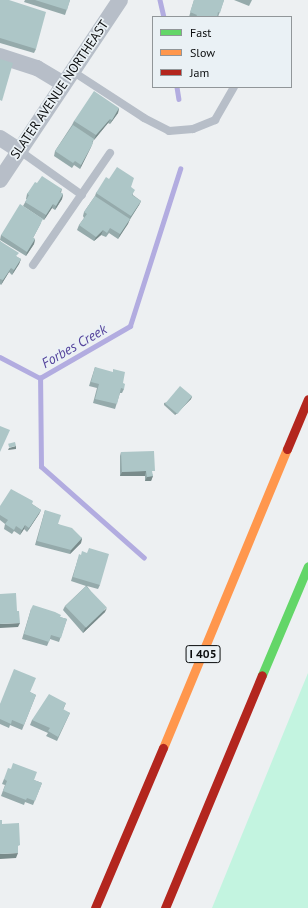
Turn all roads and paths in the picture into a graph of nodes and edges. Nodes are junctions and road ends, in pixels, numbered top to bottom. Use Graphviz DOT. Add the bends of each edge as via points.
graph roads {
  1 [pos="120,0"];
  2 [pos="0,56"];
  3 [pos="68,78"];
  4 [pos="233,88"];
  5 [pos="0,138"];
  6 [pos="20,151"];
  7 [pos="110,153"];
  8 [pos="0,180"];
  9 [pos="82,195"];
  10 [pos="33,265"];
  11 [pos="308,400"];
  12 [pos="308,566"];
  13 [pos="212,794"];
  14 [pos="179,900"];
  15 [pos="95,908"];
  16 [pos="165,908"];
  1 -- 3 [label="street, SLATER AVENUE NORTHEAST"];
  2 -- 3 [label="street"];
  3 -- 4 [label="lane" via="169,131 193,129 215,120"];
  3 -- 6 [label="street, SLATER AVENUE NORTHEAST"];
  5 -- 6 [label="street"];
  6 -- 8 [label="street, SLATER AVENUE NORTHEAST"];
  6 -- 9 [label="lane"];
  7 -- 9 [label="lane"];
  9 -- 10 [label="lane"];
  11 -- 15 [label="highway, I 405"];
  12 -- 13 [label="highway"];
  13 -- 14 [label="highway"];
  13 -- 16 [label="highway"];
}
